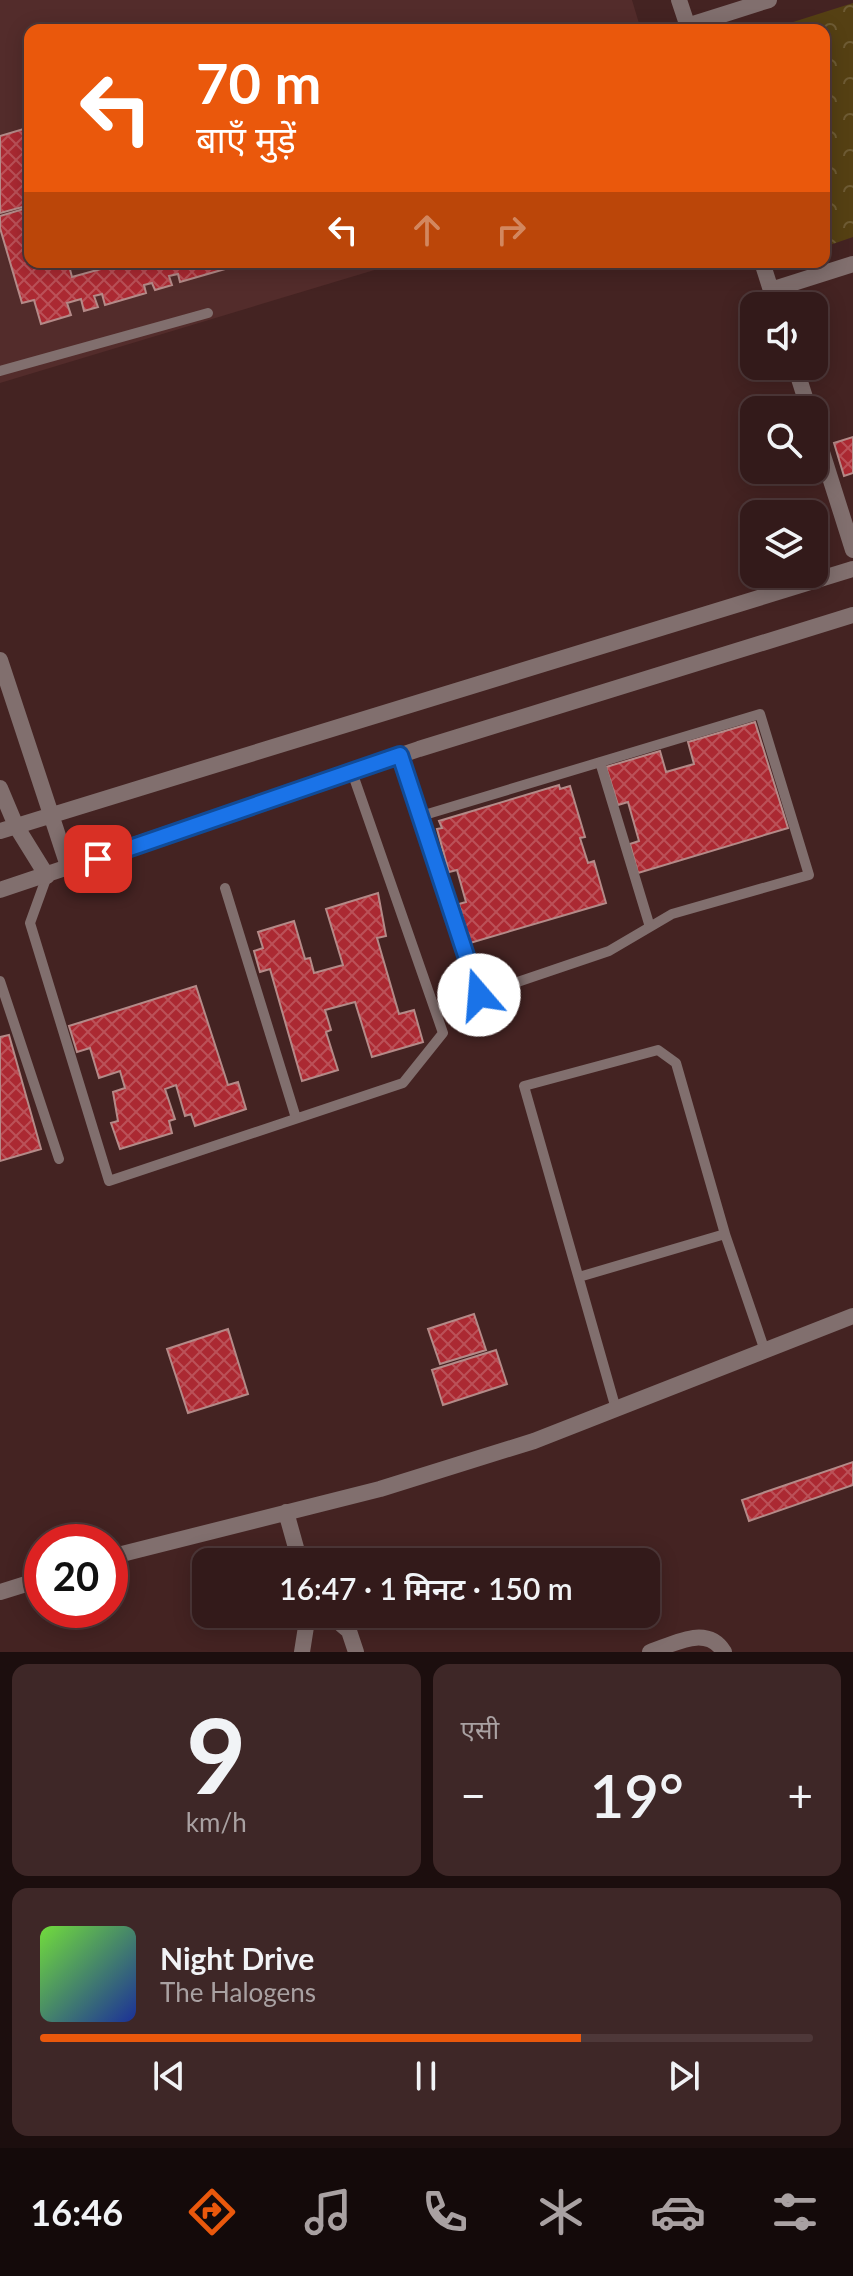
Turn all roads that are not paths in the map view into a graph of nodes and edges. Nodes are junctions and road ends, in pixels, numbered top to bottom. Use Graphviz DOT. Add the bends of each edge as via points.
graph roads {
  1 [pos="679,0"];
  2 [pos="769,0"];
  3 [pos="687,24"];
  4 [pos="700,24"];
  5 [pos="853,264"];
  6 [pos="764,268"];
  7 [pos="771,292"];
  8 [pos="787,292"];
  9 [pos="208,313"];
  10 [pos="0,371"];
  11 [pos="828,471"];
  12 [pos="853,550"];
  13 [pos="853,569"];
  14 [pos="853,615"];
  15 [pos="0,660"];
  16 [pos="400,755"];
  17 [pos="600,762"];
  18 [pos="352,772"];
  19 [pos="0,788"];
  20 [pos="49,815"];
  21 [pos="421,816"];
  22 [pos="8,828"];
  23 [pos="69,869"];
  24 [pos="47,876"];
  25 [pos="225,888"];
  26 [pos="0,890"];
  27 [pos="650,927"];
  28 [pos="0,981"];
  29 [pos="296,1118"];
  30 [pos="59,1159"];
  31 [pos="725,1234"];
  32 [pos="579,1277"];
  33 [pos="853,1316"];
  34 [pos="765,1351"];
  35 [pos="616,1409"];
  36 [pos="286,1512"];
  37 [pos="296,1548"];
  38 [pos="128,1552"];
  39 [pos="24,1585"];
  40 [pos="0,1592"];
  41 [pos="306,1628"];
  42 [pos="345,1628"];
  43 [pos="302,1652"];
  44 [pos="356,1652"];
  45 [pos="650,1652"];
  46 [pos="724,1652"];
  1 -- 3 [label="street"];
  2 -- 4 [label="street"];
  5 -- 8 [label="street"];
  6 -- 7 [label="street"];
  9 -- 10 [label="lane"];
  11 -- 12 [label="street"];
  13 -- 20 [label="street"];
  14 -- 16 [label="street"];
  15 -- 20 [label="street"];
  16 -- 18 [label="street"];
  16 -- 21 [label="lane"];
  17 -- 21 [label="lane"];
  17 -- 27 [label="lane"];
  17 -- 27 [label="lane" via="760,714 809,875 672,914"];
  18 -- 23 [label="street"];
  18 -- 29 [label="lane" via="443,1033 403,1083"];
  19 -- 22 [label="street"];
  20 -- 22 [label="street"];
  20 -- 23 [label="street"];
  21 -- 27 [label="lane" via="479,995 609,951"];
  22 -- 24 [label="street"];
  23 -- 24 [label="street"];
  24 -- 26 [label="street"];
  24 -- 29 [label="lane" via="30,923 109,1181"];
  25 -- 29 [label="lane"];
  28 -- 30 [label="lane"];
  31 -- 32 [label="lane"];
  31 -- 32 [label="lane" via="676,1063 658,1050 524,1086"];
  31 -- 34 [label="lane"];
  32 -- 35 [label="lane"];
  33 -- 34 [label="street"];
  34 -- 35 [label="street"];
  35 -- 36 [label="street" via="534,1441"];
  36 -- 37 [label="street"];
  36 -- 38 [label="street"];
  39 -- 40 [label="street"];
  41 -- 43 [label="street"];
  42 -- 44 [label="street"];
  45 -- 46 [label="street" via="699,1636"];
}
